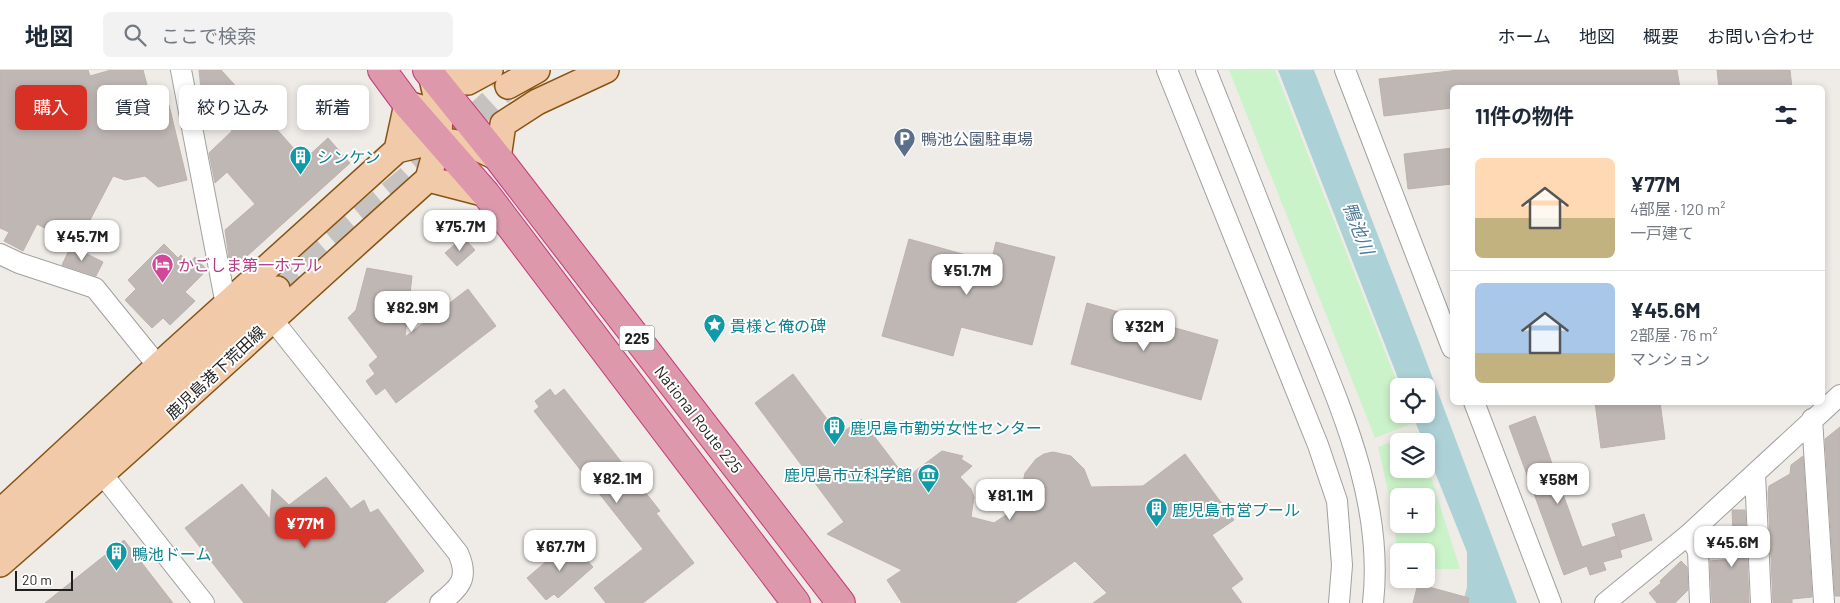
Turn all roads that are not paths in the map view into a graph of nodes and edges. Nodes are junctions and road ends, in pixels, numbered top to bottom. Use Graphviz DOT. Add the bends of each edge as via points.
graph roads {
  1 [pos="181,70"];
  2 [pos="382,70"];
  3 [pos="538,70"];
  4 [pos="606,70"];
  5 [pos="1167,70"];
  6 [pos="1206,70"];
  7 [pos="1345,70"];
  8 [pos="429,72"];
  9 [pos="499,78"];
  10 [pos="468,82"];
  11 [pos="407,104"];
  12 [pos="453,115"];
  13 [pos="503,124"];
  14 [pos="439,140"];
  15 [pos="471,145"];
  16 [pos="398,150"];
  17 [pos="498,158"];
  18 [pos="428,179"];
  19 [pos="486,194"];
  20 [pos="0,254"];
  21 [pos="277,290"];
  22 [pos="226,305"];
  23 [pos="272,319"];
  24 [pos="1450,343"];
  25 [pos="158,366"];
  26 [pos="1840,395"];
  27 [pos="1475,405"];
  28 [pos="1812,420"];
  29 [pos="103,474"];
  30 [pos="1755,474"];
  31 [pos="0,512"];
  32 [pos="1688,534"];
  33 [pos="0,541"];
  34 [pos="0,564"];
  35 [pos="204,603"];
  36 [pos="440,603"];
  37 [pos="796,603"];
  38 [pos="842,603"];
  39 [pos="1339,603"];
  40 [pos="1374,603"];
  41 [pos="1551,603"];
  42 [pos="1604,603"];
  43 [pos="1700,603"];
  44 [pos="1762,603"];
  45 [pos="1824,603"];
  1 -- 22 [label="street"];
  2 -- 11 [label="highway, National Route 225 / 225"];
  3 -- 9 [label="main road"];
  4 -- 13 [label="main road" via="536,102"];
  5 -- 39 [label="street" via="1318,444 1337,501 1342,565"];
  6 -- 40 [label="street" via="1350,434 1372,515"];
  7 -- 24 [label="street"];
  8 -- 10 [label="main road"];
  8 -- 12 [label="highway, National Route 225 / 225"];
  9 -- 10 [label="main road"];
  10 -- 12 [label="main road"];
  11 -- 12 [label="main road"];
  11 -- 14 [label="highway, National Route 225 / 225"];
  11 -- 16 [label="main road"];
  12 -- 13 [label="main road"];
  12 -- 14 [label="main road"];
  12 -- 15 [label="main road"];
  12 -- 17 [label="highway, National Route 225 / 225"];
  13 -- 17 [label="main road"];
  14 -- 15 [label="main road"];
  14 -- 16 [label="main road"];
  14 -- 18 [label="main road"];
  14 -- 19 [label="highway, National Route 225 / 225"];
  15 -- 17 [label="main road"];
  15 -- 19 [label="main road" via="474,164"];
  16 -- 22 [label="main road"];
  17 -- 38 [label="highway, National Route 225 / 225"];
  18 -- 19 [label="main road"];
  18 -- 23 [label="main road, 鹿児島港下荒田線"];
  19 -- 37 [label="highway, National Route 225 / 225"];
  20 -- 25 [label="street" via="95,288"];
  21 -- 33 [label="main road, 鹿児島港下荒田線"];
  22 -- 25 [label="main road"];
  23 -- 29 [label="main road, 鹿児島港下荒田線"];
  23 -- 36 [label="street" via="458,553 462,562 462,581"];
  25 -- 31 [label="main road"];
  26 -- 28 [label="street"];
  27 -- 41 [label="street"];
  28 -- 30 [label="street"];
  28 -- 45 [label="street"];
  29 -- 34 [label="main road, 鹿児島港下荒田線"];
  29 -- 35 [label="street"];
  30 -- 32 [label="street"];
  30 -- 44 [label="street"];
  32 -- 42 [label="street"];
  32 -- 43 [label="street" via="1698,551"];
}
